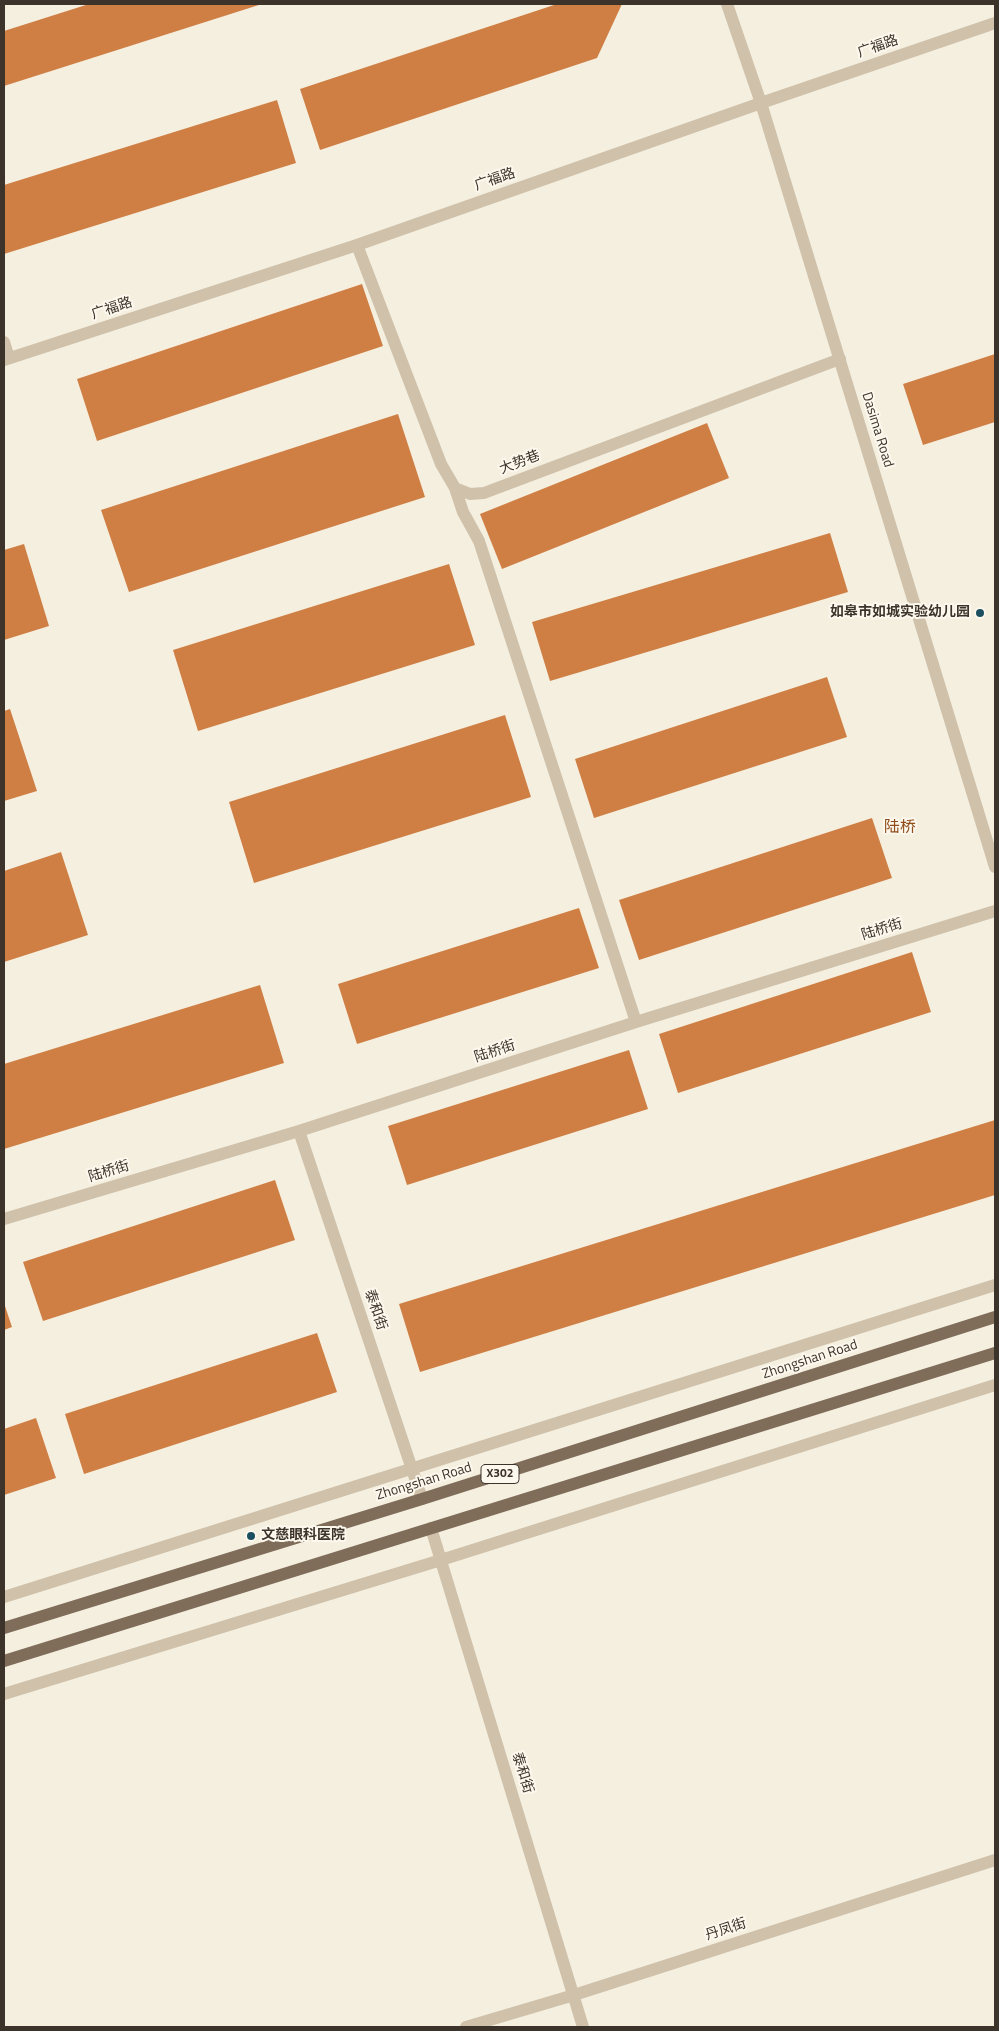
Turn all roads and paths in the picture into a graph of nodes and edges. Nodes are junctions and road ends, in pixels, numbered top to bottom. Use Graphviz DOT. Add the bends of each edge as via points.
graph roads {
  1 [pos="727,4"];
  2 [pos="995,23"];
  3 [pos="761,102"];
  4 [pos="357,245"];
  5 [pos="4,342"];
  6 [pos="6,359"];
  7 [pos="840,359"];
  8 [pos="455,488"];
  9 [pos="995,867"];
  10 [pos="995,911"];
  11 [pos="636,1022"];
  12 [pos="300,1131"];
  13 [pos="4,1219"];
  14 [pos="995,1285"];
  15 [pos="995,1317"];
  16 [pos="995,1353"];
  17 [pos="995,1385"];
  18 [pos="413,1469"];
  19 [pos="422,1499"];
  20 [pos="432,1528"];
  21 [pos="441,1560"];
  22 [pos="4,1597"];
  23 [pos="4,1628"];
  24 [pos="4,1661"];
  25 [pos="4,1694"];
  26 [pos="995,1860"];
  27 [pos="574,1995"];
  28 [pos="466,2027"];
  29 [pos="583,2027"];
  1 -- 3 [label="street, Dasima Road"];
  2 -- 3 [label="street, 广福路"];
  3 -- 4 [label="street, 广福路"];
  3 -- 7 [label="street, Dasima Road"];
  4 -- 6 [label="street, 广福路"];
  4 -- 8 [label="street" via="440,464"];
  5 -- 6 [label="street"];
  7 -- 8 [label="street, 大势巷" via="484,493 470,494"];
  7 -- 9 [label="street, Dasima Road"];
  8 -- 11 [label="street" via="462,512 479,541"];
  10 -- 11 [label="street, 陆桥街"];
  11 -- 12 [label="street, 陆桥街"];
  12 -- 13 [label="street, 陆桥街"];
  12 -- 18 [label="street, 泰和街"];
  14 -- 18 [label="street"];
  15 -- 19 [label="main road, Zhongshan Road / X302"];
  16 -- 20 [label="main road, X302"];
  17 -- 21 [label="street"];
  18 -- 19 [label="street, 泰和街"];
  18 -- 22 [label="street"];
  19 -- 23 [label="main road, Zhongshan Road / X302"];
  20 -- 21 [label="street, 泰和街"];
  20 -- 24 [label="main road, X302"];
  21 -- 25 [label="street"];
  21 -- 27 [label="street, 泰和街"];
  26 -- 27 [label="street, 丹凤街"];
  27 -- 28 [label="street, 丹凤街"];
  27 -- 29 [label="street, 泰和街"];
}
